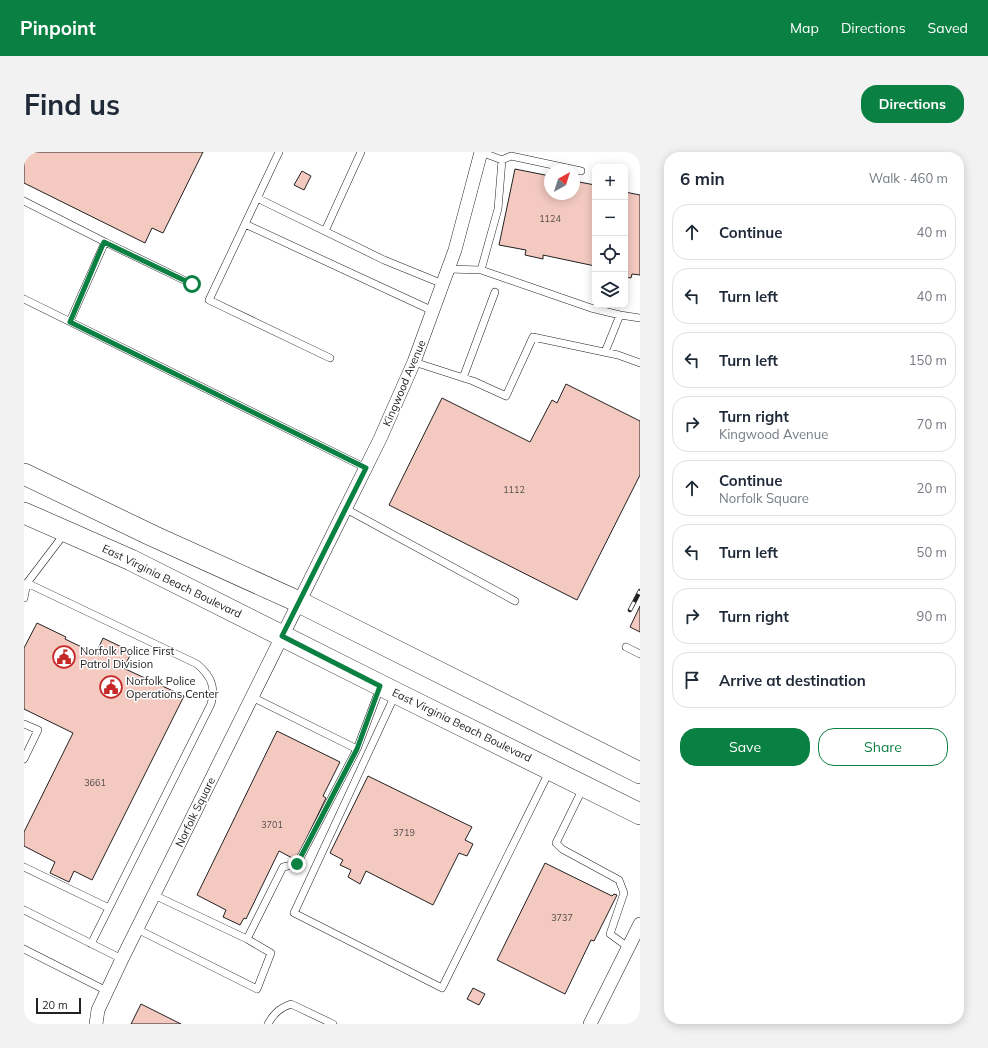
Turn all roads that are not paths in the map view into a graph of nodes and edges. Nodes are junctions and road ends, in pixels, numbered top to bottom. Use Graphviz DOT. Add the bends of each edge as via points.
graph roads {
  1 [pos="279,152"];
  2 [pos="361,152"];
  3 [pos="481,152"];
  4 [pos="502,160"];
  5 [pos="581,171"];
  6 [pos="257,198"];
  7 [pos="24,201"];
  8 [pos="244,224"];
  9 [pos="325,231"];
  10 [pos="104,242"];
  11 [pos="448,269"];
  12 [pos="481,270"];
  13 [pos="192,284"];
  14 [pos="443,284"];
  15 [pos="495,292"];
  16 [pos="24,299"];
  17 [pos="433,311"];
  18 [pos="620,315"];
  19 [pos="640,318"];
  20 [pos="70,322"];
  21 [pos="605,352"];
  22 [pos="330,358"];
  23 [pos="414,362"];
  24 [pos="640,362"];
  25 [pos="463,378"];
  26 [pos="366,468"];
  27 [pos="24,474"];
  28 [pos="346,509"];
  29 [pos="24,513"];
  30 [pos="66,532"];
  31 [pos="26,583"];
  32 [pos="24,598"];
  33 [pos="515,601"];
  34 [pos="299,602"];
  35 [pos="282,636"];
  36 [pos="626,647"];
  37 [pos="640,654"];
  38 [pos="388,689"];
  39 [pos="252,697"];
  40 [pos="24,724"];
  41 [pos="357,749"];
  42 [pos="24,759"];
  43 [pos="550,769"];
  44 [pos="640,773"];
  45 [pos="584,786"];
  46 [pos="640,814"];
  47 [pos="24,867"];
  48 [pos="154,895"];
  49 [pos="109,908"];
  50 [pos="24,910"];
  51 [pos="137,929"];
  52 [pos="639,929"];
  53 [pos="247,939"];
  54 [pos="91,944"];
  55 [pos="628,947"];
  56 [pos="24,949"];
  57 [pos="122,960"];
  58 [pos="107,991"];
  59 [pos="96,1024"];
  60 [pos="268,1024"];
  61 [pos="333,1024"];
  62 [pos="590,1024"];
  1 -- 6 [label="lane"];
  2 -- 9 [label="lane"];
  3 -- 4 [label="lane"];
  3 -- 11 [label="street, Kingwood Avenue"];
  4 -- 5 [label="lane" via="512,156"];
  4 -- 12 [label="lane" via="498,209"];
  6 -- 8 [label="lane"];
  6 -- 9 [label="lane"];
  7 -- 10 [label="lane"];
  8 -- 17 [label="lane"];
  8 -- 22 [label="lane" via="208,300"];
  9 -- 14 [label="lane" via="384,260"];
  10 -- 13 [label="lane"];
  10 -- 20 [label="lane"];
  11 -- 12 [label="lane"];
  11 -- 14 [label="street, Kingwood Avenue"];
  12 -- 18 [label="lane" via="591,308"];
  14 -- 17 [label="street, Kingwood Avenue"];
  15 -- 25 [label="lane"];
  16 -- 20 [label="lane"];
  17 -- 23 [label="street, Kingwood Avenue"];
  18 -- 19 [label="lane"];
  18 -- 21 [label="lane"];
  20 -- 26 [label="lane"];
  21 -- 24 [label="lane"];
  21 -- 25 [label="lane" via="533,337 506,396"];
  23 -- 25 [label="lane"];
  23 -- 26 [label="street, Kingwood Avenue"];
  26 -- 28 [label="street, Kingwood Avenue"];
  27 -- 34 [label="main road"];
  28 -- 33 [label="lane"];
  28 -- 34 [label="street, Kingwood Avenue"];
  29 -- 30 [label="main road, East Virginia Beach Boulevard"];
  30 -- 31 [label="lane"];
  30 -- 35 [label="main road, East Virginia Beach Boulevard" via="131,560"];
  31 -- 32 [label="lane"];
  31 -- 49 [label="lane" via="197,664 208,675 212,684 214,694 211,704"];
  34 -- 35 [label="street, Norfolk Square"];
  34 -- 44 [label="main road"];
  35 -- 38 [label="main road, East Virginia Beach Boulevard"];
  35 -- 39 [label="street, Norfolk Square"];
  36 -- 37 [label="lane"];
  38 -- 41 [label="lane"];
  38 -- 43 [label="main road, East Virginia Beach Boulevard"];
  38 -- 43 [label="lane" via="294,912 442,988"];
  39 -- 41 [label="lane"];
  39 -- 48 [label="street, Norfolk Square"];
  40 -- 42 [label="lane" via="38,730"];
  41 -- 53 [label="lane" via="297,864 283,867"];
  43 -- 45 [label="main road, East Virginia Beach Boulevard"];
  45 -- 46 [label="main road, East Virginia Beach Boulevard"];
  45 -- 55 [label="lane" via="556,843 562,849 619,880 624,893 610,934"];
  47 -- 49 [label="lane"];
  48 -- 51 [label="street, Norfolk Square"];
  48 -- 53 [label="lane"];
  49 -- 54 [label="lane"];
  50 -- 54 [label="lane"];
  51 -- 53 [label="lane" via="257,989 271,953"];
  51 -- 57 [label="street, Norfolk Square"];
  52 -- 55 [label="street"];
  54 -- 57 [label="lane"];
  55 -- 62 [label="street"];
  56 -- 58 [label="lane"];
  57 -- 58 [label="street, Norfolk Square"];
  58 -- 59 [label="street, Norfolk Square" via="98,1010"];
  60 -- 61 [label="lane" via="281,1008 291,1004"];
}
